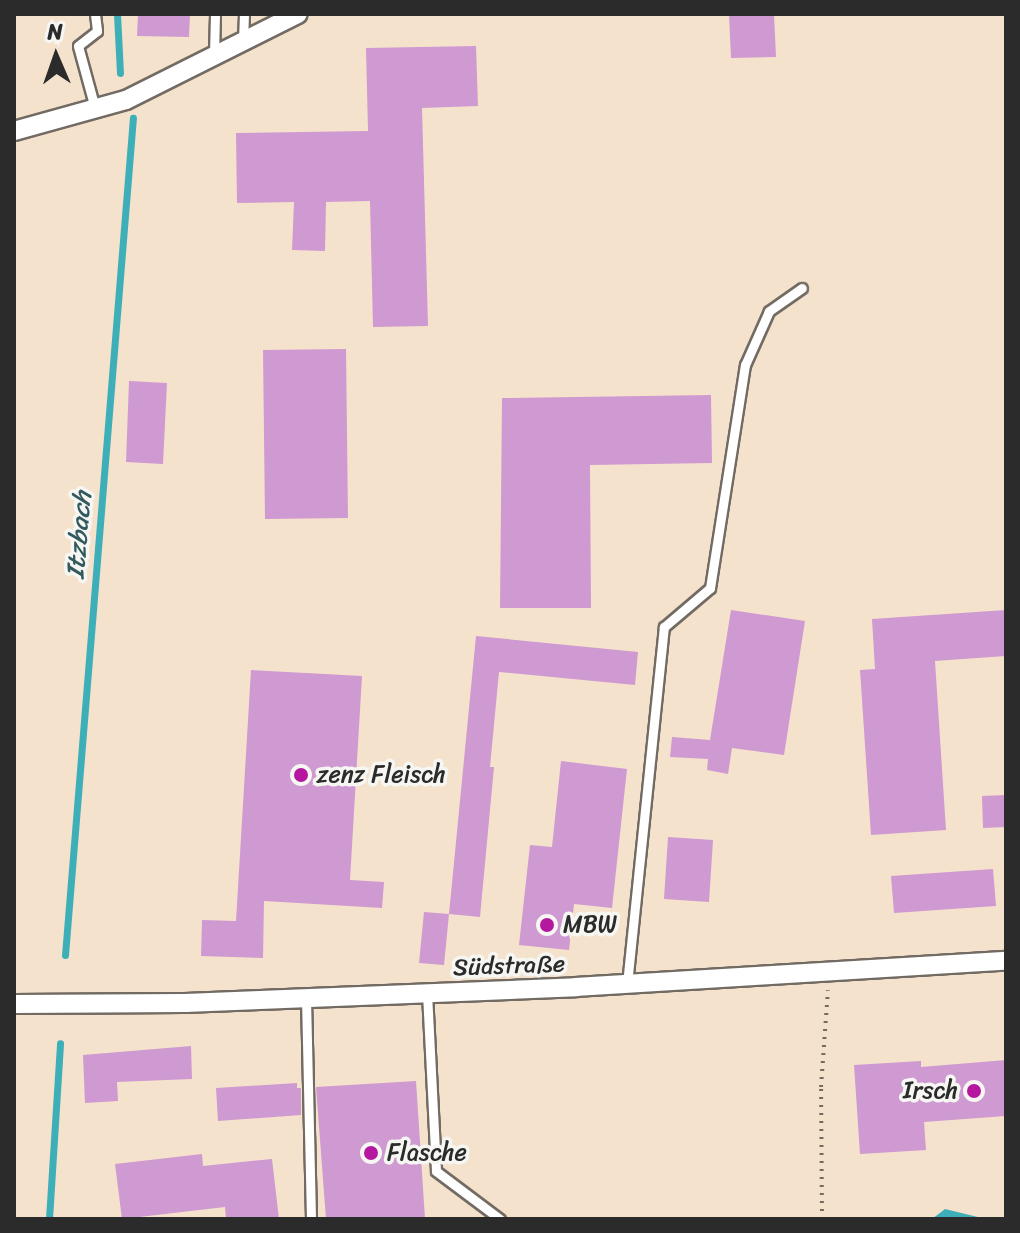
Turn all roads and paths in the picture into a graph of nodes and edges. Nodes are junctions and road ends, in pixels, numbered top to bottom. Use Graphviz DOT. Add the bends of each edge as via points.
graph roads {
  1 [pos="95,14"];
  2 [pos="215,14"];
  3 [pos="244,14"];
  4 [pos="298,14"];
  5 [pos="243,42"];
  6 [pos="214,57"];
  7 [pos="95,108"];
  8 [pos="14,131"];
  9 [pos="802,288"];
  10 [pos="1006,961"];
  11 [pos="828,972"];
  12 [pos="627,984"];
  13 [pos="427,993"];
  14 [pos="306,998"];
  15 [pos="14,1004"];
  16 [pos="311,1219"];
  17 [pos="500,1219"];
  18 [pos="822,1219"];
  1 -- 7 [label="lane" via="97,31 78,46"];
  2 -- 6 [label="lane"];
  3 -- 5 [label="lane"];
  4 -- 5 [label="street"];
  5 -- 6 [label="street"];
  6 -- 7 [label="street" via="126,100"];
  7 -- 8 [label="street"];
  9 -- 12 [label="lane" via="769,311 745,365 710,588 664,627"];
  10 -- 11 [label="street, Südstraße"];
  11 -- 12 [label="street, Südstraße"];
  11 -- 18 [label="path" via="821,1087"];
  12 -- 13 [label="street, Südstraße"];
  13 -- 14 [label="street, Südstraße"];
  13 -- 17 [label="lane" via="436,1171"];
  14 -- 15 [label="street, Südstraße"];
  14 -- 16 [label="lane"];
}
